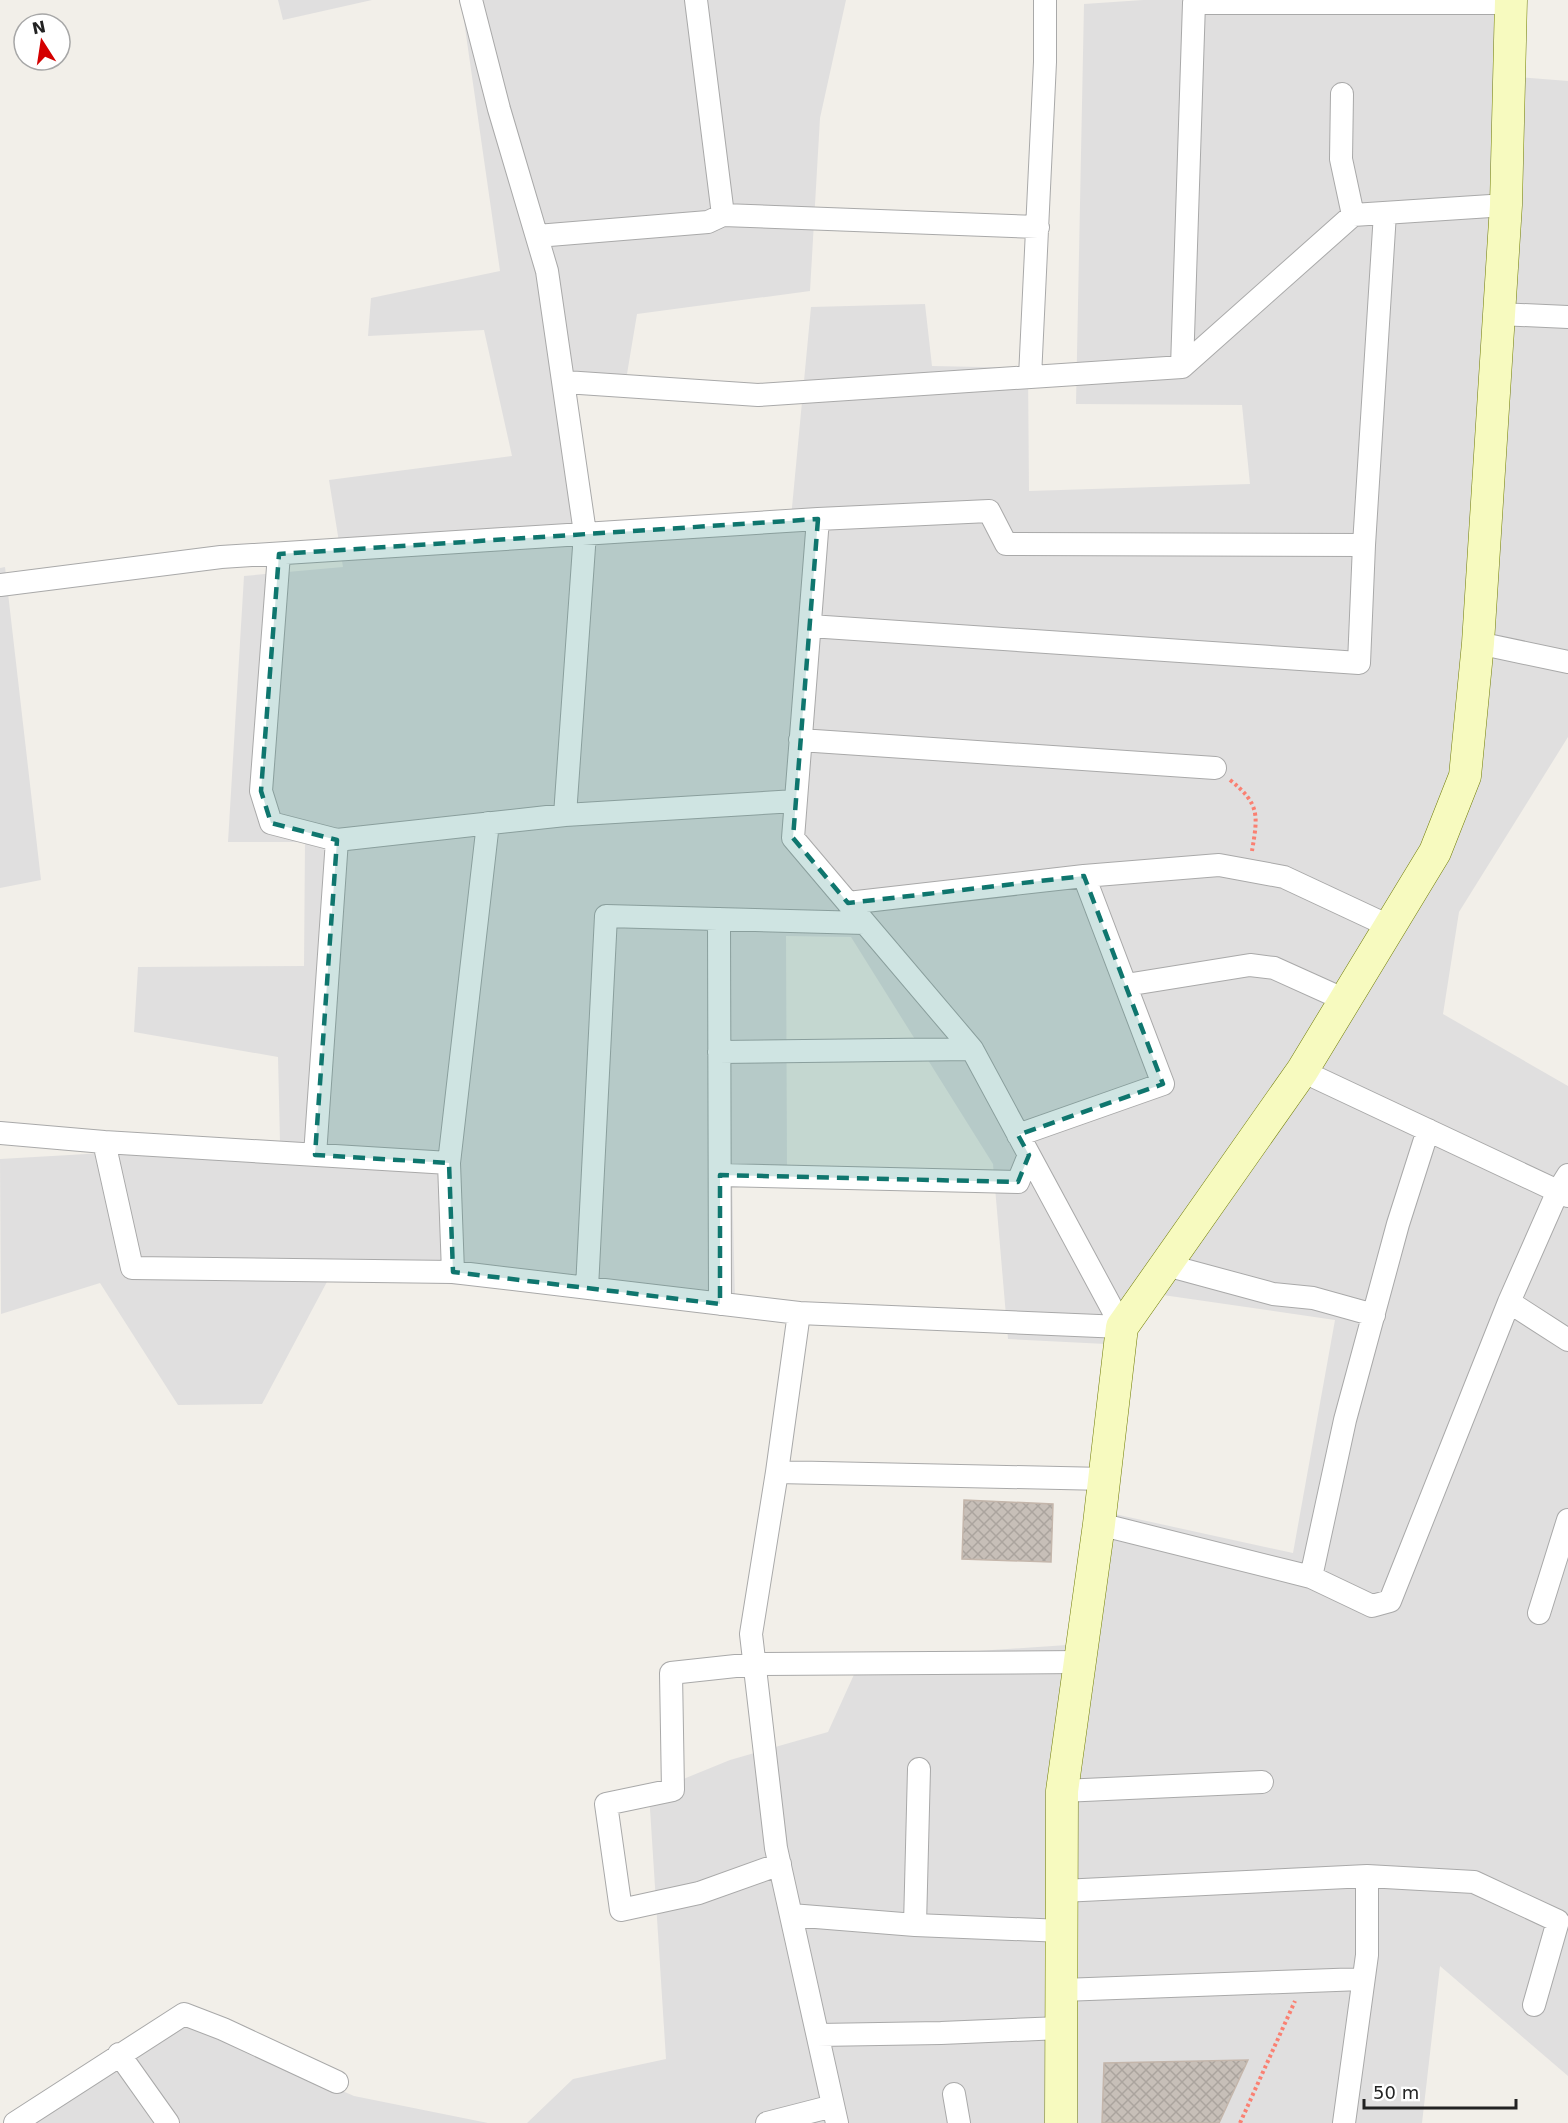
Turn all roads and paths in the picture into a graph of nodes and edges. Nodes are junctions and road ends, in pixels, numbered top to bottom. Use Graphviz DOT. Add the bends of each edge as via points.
graph roads {
  1 [pos="471,0"];
  2 [pos="696,0"];
  3 [pos="1045,0"];
  4 [pos="1510,1"];
  5 [pos="1342,94"];
  6 [pos="1506,205"];
  7 [pos="1385,213"];
  8 [pos="723,215"];
  9 [pos="1353,215"];
  10 [pos="1038,227"];
  11 [pos="537,236"];
  12 [pos="1499,314"];
  13 [pos="1568,317"];
  14 [pos="1182,367"];
  15 [pos="1030,377"];
  16 [pos="564,382"];
  17 [pos="818,519"];
  18 [pos="585,533"];
  19 [pos="1364,545"];
  20 [pos="279,554"];
  21 [pos="0,585"];
  22 [pos="810,626"];
  23 [pos="1478,643"];
  24 [pos="1568,662"];
  25 [pos="800,740"];
  26 [pos="1215,768"];
  27 [pos="796,801"];
  28 [pos="566,815"];
  29 [pos="488,823"];
  30 [pos="337,840"];
  31 [pos="1249,871"];
  32 [pos="1084,876"];
  33 [pos="848,903"];
  34 [pos="719,919"];
  35 [pos="865,923"];
  36 [pos="1391,927"];
  37 [pos="1126,985"];
  38 [pos="1345,1000"];
  39 [pos="972,1049"];
  40 [pos="719,1052"];
  41 [pos="1302,1071"];
  42 [pos="1428,1130"];
  43 [pos="0,1133"];
  44 [pos="1018,1135"];
  45 [pos="105,1142"];
  46 [pos="315,1155"];
  47 [pos="1029,1155"];
  48 [pos="449,1163"];
  49 [pos="720,1175"];
  50 [pos="1564,1187"];
  51 [pos="1166,1264"];
  52 [pos="453,1272"];
  53 [pos="586,1288"];
  54 [pos="1509,1302"];
  55 [pos="720,1304"];
  56 [pos="799,1313"];
  57 [pos="1374,1315"];
  58 [pos="1122,1327"];
  59 [pos="1568,1340"];
  60 [pos="777,1472"];
  61 [pos="1105,1479"];
  62 [pos="1568,1520"];
  63 [pos="1100,1524"];
  64 [pos="1311,1577"];
  65 [pos="1539,1613"];
  66 [pos="1080,1662"];
  67 [pos="754,1664"];
  68 [pos="919,1769"];
  69 [pos="1262,1782"];
  70 [pos="1062,1791"];
  71 [pos="780,1864"];
  72 [pos="1367,1876"];
  73 [pos="1062,1891"];
  74 [pos="791,1915"];
  75 [pos="915,1925"];
  76 [pos="1063,1931"];
  77 [pos="1362,1979"];
  78 [pos="1296,1981"];
  79 [pos="1062,1990"];
  80 [pos="1534,2005"];
  81 [pos="1061,2028"];
  82 [pos="818,2035"];
  83 [pos="119,2054"];
  84 [pos="337,2082"];
  85 [pos="954,2094"];
  86 [pos="835,2115"];
  87 [pos="15,2123"];
  88 [pos="168,2123"];
  89 [pos="766,2123"];
  90 [pos="959,2123"];
  91 [pos="1061,2123"];
  92 [pos="1240,2123"];
  93 [pos="1344,2123"];
  1 -- 11 [label="street"];
  2 -- 8 [label="street"];
  3 -- 10 [label="street"];
  4 -- 6 [label="street"];
  4 -- 14 [label="street" via="1194,3"];
  5 -- 9 [label="street" via="1341,159"];
  6 -- 7 [label="street"];
  6 -- 12 [label="street"];
  7 -- 9 [label="street"];
  7 -- 19 [label="street"];
  8 -- 10 [label="street"];
  8 -- 11 [label="street" via="708,222"];
  9 -- 14 [label="street"];
  10 -- 15 [label="street"];
  11 -- 16 [label="street" via="547,271"];
  12 -- 13 [label="street"];
  12 -- 23 [label="street"];
  14 -- 15 [label="street"];
  15 -- 16 [label="street" via="758,395"];
  16 -- 18 [label="street"];
  17 -- 18 [label="street"];
  17 -- 19 [label="street" via="989,511 1006,544"];
  17 -- 22 [label="street"];
  18 -- 20 [label="street"];
  18 -- 28 [label="street"];
  19 -- 22 [label="street" via="1359,663"];
  20 -- 21 [label="street" via="221,557"];
  20 -- 30 [label="street" via="261,791 271,822"];
  22 -- 25 [label="street"];
  23 -- 24 [label="street"];
  23 -- 36 [label="street" via="1465,776 1435,852"];
  25 -- 26 [label="street"];
  25 -- 27 [label="street"];
  26 -- 31 [label="path" via="1248,794 1257,820"];
  27 -- 28 [label="street"];
  27 -- 33 [label="street" via="793,838"];
  28 -- 29 [label="street"];
  29 -- 30 [label="street"];
  29 -- 48 [label="street"];
  30 -- 46 [label="street"];
  31 -- 32 [label="street" via="1219,865"];
  31 -- 36 [label="street" via="1284,878"];
  32 -- 33 [label="street"];
  32 -- 37 [label="street"];
  33 -- 35 [label="street"];
  34 -- 35 [label="street"];
  34 -- 40 [label="street"];
  34 -- 53 [label="street" via="606,916"];
  35 -- 39 [label="street"];
  36 -- 38 [label="street"];
  37 -- 38 [label="street" via="1250,965 1274,968"];
  37 -- 44 [label="street" via="1163,1084"];
  38 -- 41 [label="street"];
  39 -- 40 [label="street"];
  39 -- 44 [label="street"];
  40 -- 49 [label="street"];
  41 -- 42 [label="street"];
  41 -- 51 [label="street"];
  42 -- 50 [label="street"];
  42 -- 57 [label="street"];
  43 -- 45 [label="street"];
  44 -- 47 [label="street"];
  45 -- 46 [label="street"];
  45 -- 52 [label="street" via="132,1268"];
  46 -- 48 [label="street"];
  47 -- 49 [label="street" via="1018,1182"];
  47 -- 58 [label="street"];
  48 -- 52 [label="street"];
  49 -- 55 [label="street"];
  50 -- 54 [label="street"];
  51 -- 57 [label="street" via="1273,1294 1313,1298"];
  51 -- 58 [label="street"];
  52 -- 53 [label="street"];
  53 -- 55 [label="street"];
  54 -- 59 [label="street"];
  54 -- 64 [label="street" via="1390,1601 1372,1606"];
  55 -- 56 [label="street"];
  56 -- 58 [label="street"];
  56 -- 60 [label="street"];
  57 -- 64 [label="street"];
  58 -- 61 [label="street"];
  60 -- 61 [label="street"];
  60 -- 67 [label="street" via="751,1634"];
  61 -- 63 [label="street"];
  62 -- 65 [label="street"];
  63 -- 64 [label="street"];
  63 -- 66 [label="street"];
  66 -- 67 [label="street"];
  66 -- 70 [label="street"];
  67 -- 71 [label="street"];
  67 -- 71 [label="street" via="671,1673 673,1790 606,1804 621,1910 699,1893"];
  68 -- 75 [label="street"];
  69 -- 70 [label="street"];
  70 -- 73 [label="street"];
  71 -- 74 [label="street"];
  72 -- 73 [label="street"];
  72 -- 77 [label="street" via="1367,1955"];
  72 -- 80 [label="street" via="1474,1882 1558,1921"];
  73 -- 76 [label="street"];
  74 -- 75 [label="street"];
  74 -- 82 [label="street"];
  75 -- 76 [label="street"];
  76 -- 79 [label="street"];
  77 -- 78 [label="street"];
  77 -- 93 [label="street"];
  78 -- 79 [label="street"];
  78 -- 92 [label="path" via="1294,2004"];
  79 -- 81 [label="street"];
  81 -- 82 [label="street"];
  81 -- 91 [label="street"];
  82 -- 86 [label="street"];
  83 -- 84 [label="street" via="184,2014"];
  83 -- 87 [label="street"];
  83 -- 88 [label="street"];
  85 -- 90 [label="street"];
  86 -- 89 [label="street"];
}
